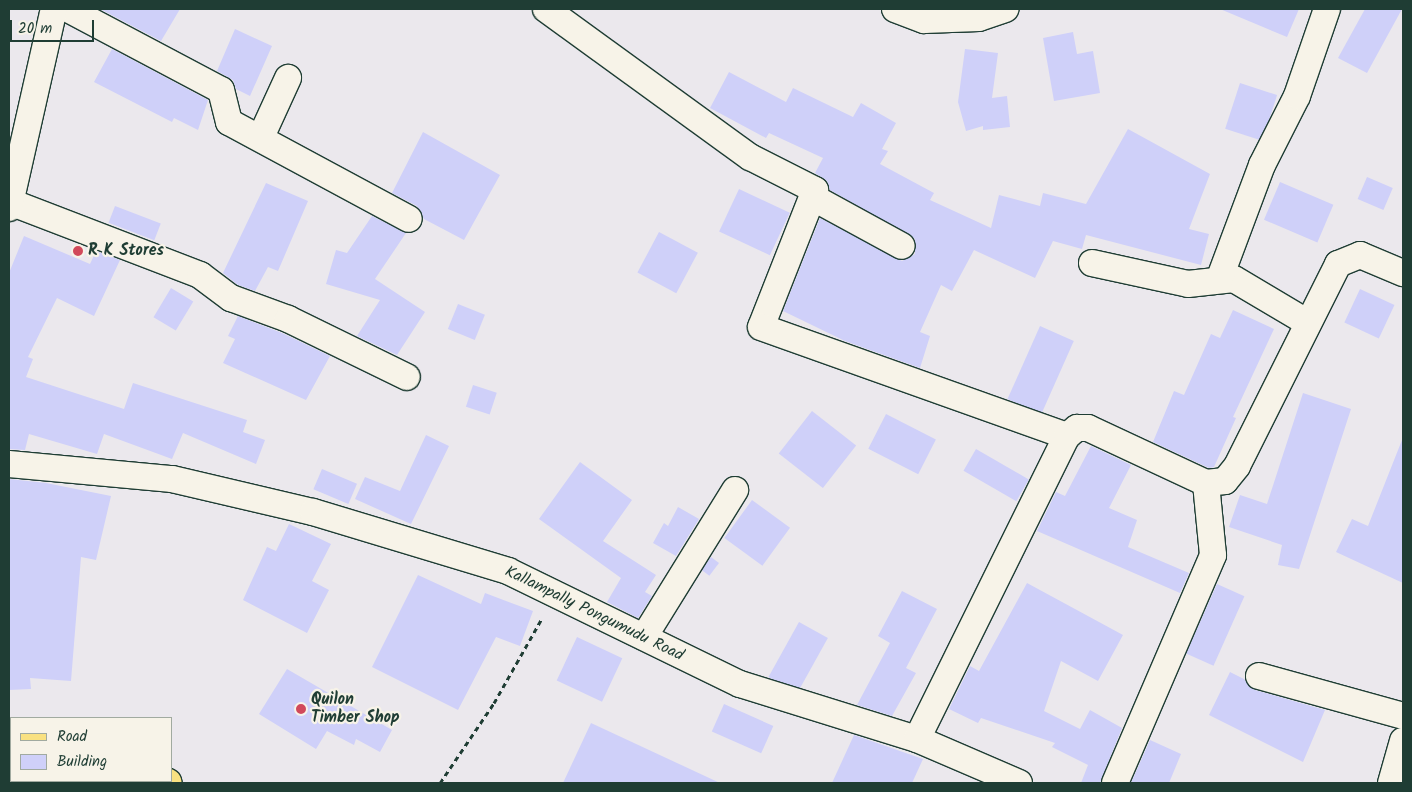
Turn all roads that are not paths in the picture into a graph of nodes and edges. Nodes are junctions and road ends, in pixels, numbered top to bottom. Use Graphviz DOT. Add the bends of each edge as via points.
graph roads {
  1 [pos="54,9"];
  2 [pos="68,9"];
  3 [pos="546,9"];
  4 [pos="895,9"];
  5 [pos="1005,9"];
  6 [pos="1327,9"];
  7 [pos="288,78"];
  8 [pos="261,136"];
  9 [pos="812,197"];
  10 [pos="10,205"];
  11 [pos="409,219"];
  12 [pos="902,246"];
  13 [pos="1092,263"];
  14 [pos="1403,273"];
  15 [pos="1219,280"];
  16 [pos="1308,323"];
  17 [pos="407,377"];
  18 [pos="1068,436"];
  19 [pos="9,464"];
  20 [pos="1206,483"];
  21 [pos="735,490"];
  22 [pos="644,637"];
  23 [pos="1259,676"];
  24 [pos="1403,716"];
  25 [pos="917,739"];
  26 [pos="1403,741"];
  27 [pos="1019,783"];
  28 [pos="1115,783"];
  29 [pos="1391,783"];
  1 -- 10 [label="street"];
  2 -- 8 [label="street" via="221,90 230,122"];
  3 -- 9 [label="street" via="750,157 815,190"];
  4 -- 5 [label="street" via="924,20 979,18"];
  6 -- 15 [label="street" via="1297,96 1262,165"];
  7 -- 8 [label="street"];
  8 -- 11 [label="street"];
  9 -- 12 [label="street"];
  9 -- 18 [label="street" via="761,327"];
  10 -- 17 [label="street" via="200,275 231,298 288,319"];
  13 -- 15 [label="street" via="1188,284"];
  14 -- 16 [label="street" via="1360,255 1338,264"];
  15 -- 16 [label="street" via="1234,279"];
  16 -- 20 [label="street" via="1237,466 1225,481"];
  18 -- 20 [label="street" via="1077,428 1088,428"];
  18 -- 25 [label="street"];
  19 -- 22 [label="street, Kallampally Pongumudu Road" via="172,479 313,512 508,570"];
  20 -- 28 [label="street" via="1213,555"];
  21 -- 22 [label="street"];
  22 -- 25 [label="street, Kallampally Pongumudu Road" via="740,684"];
  23 -- 24 [label="street"];
  25 -- 27 [label="street, Kallampally Pongumudu Road"];
  26 -- 29 [label="street"];
}
